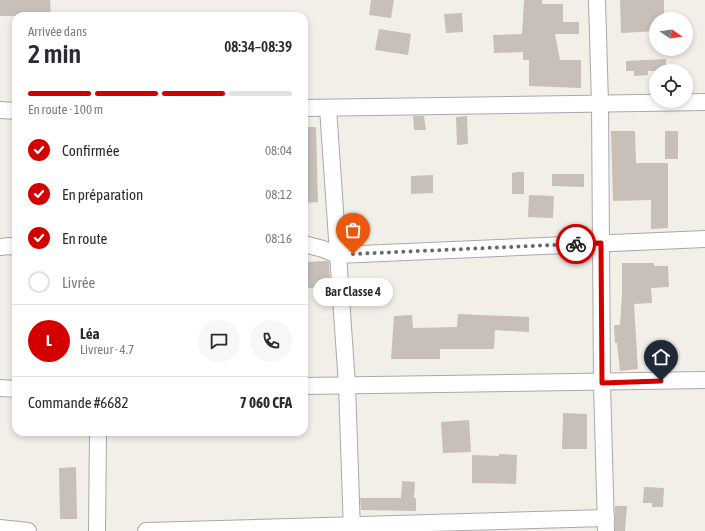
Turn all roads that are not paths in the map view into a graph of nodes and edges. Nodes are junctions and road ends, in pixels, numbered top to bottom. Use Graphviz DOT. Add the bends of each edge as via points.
graph roads {
  1 [pos="597,0"];
  2 [pos="705,102"];
  3 [pos="600,104"];
  4 [pos="308,108"];
  5 [pos="328,108"];
  6 [pos="0,110"];
  7 [pos="12,111"];
  8 [pos="705,239"];
  9 [pos="601,243"];
  10 [pos="308,245"];
  11 [pos="12,246"];
  12 [pos="0,247"];
  13 [pos="338,255"];
  14 [pos="705,380"];
  15 [pos="602,383"];
  16 [pos="347,385"];
  17 [pos="308,386"];
  18 [pos="0,388"];
  19 [pos="12,389"];
  20 [pos="98,436"];
  21 [pos="606,524"];
  22 [pos="0,528"];
  23 [pos="351,528"];
  24 [pos="28,531"];
  25 [pos="97,531"];
  26 [pos="146,531"];
  1 -- 3 [label="street"];
  2 -- 3 [label="street"];
  3 -- 5 [label="street"];
  3 -- 9 [label="street"];
  4 -- 5 [label="street"];
  5 -- 13 [label="street"];
  6 -- 7 [label="street"];
  8 -- 9 [label="street"];
  9 -- 13 [label="street"];
  9 -- 15 [label="street"];
  10 -- 13 [label="street"];
  11 -- 12 [label="street"];
  13 -- 16 [label="street"];
  14 -- 15 [label="street"];
  15 -- 16 [label="street"];
  15 -- 21 [label="street"];
  16 -- 17 [label="street"];
  16 -- 23 [label="street"];
  18 -- 19 [label="street"];
  20 -- 25 [label="street"];
  21 -- 23 [label="street"];
  22 -- 24 [label="street"];
  23 -- 26 [label="street"];
}
